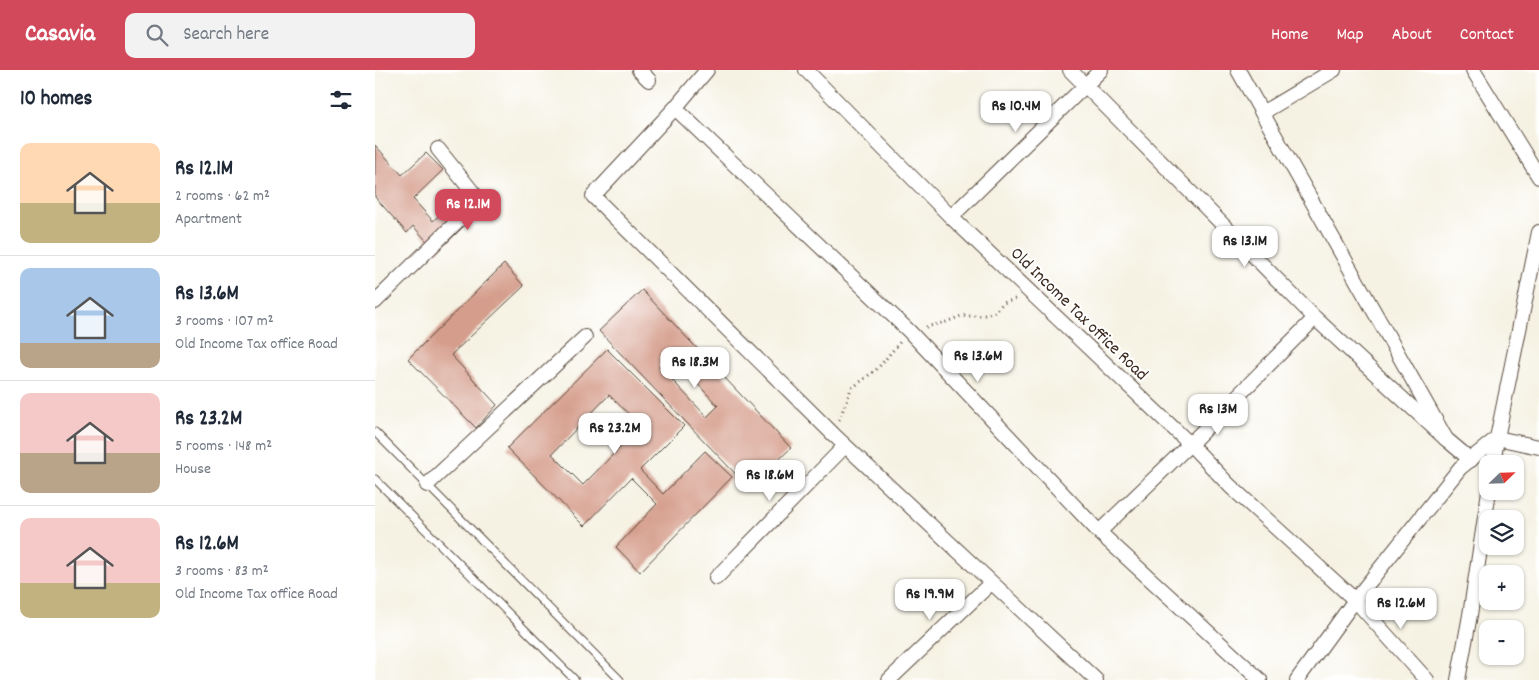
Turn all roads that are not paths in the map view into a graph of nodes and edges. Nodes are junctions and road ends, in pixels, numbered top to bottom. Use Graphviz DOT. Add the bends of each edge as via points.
graph roads {
  1 [pos="707,70"];
  2 [pos="805,70"];
  3 [pos="1070,70"];
  4 [pos="1101,70"];
  5 [pos="1238,70"];
  6 [pos="1334,70"];
  7 [pos="1473,70"];
  8 [pos="1086,86"];
  9 [pos="675,108"];
  10 [pos="1262,113"];
  11 [pos="438,149"];
  12 [pos="1539,177"];
  13 [pos="951,216"];
  14 [pos="1539,232"];
  15 [pos="375,302"];
  16 [pos="1315,318"];
  17 [pos="585,337"];
  18 [pos="375,432"];
  19 [pos="1497,438"];
  20 [pos="1446,439"];
  21 [pos="1190,444"];
  22 [pos="845,446"];
  23 [pos="1539,447"];
  24 [pos="1494,455"];
  25 [pos="1471,460"];
  26 [pos="375,479"];
  27 [pos="427,485"];
  28 [pos="1488,500"];
  29 [pos="1099,532"];
  30 [pos="716,578"];
  31 [pos="991,583"];
  32 [pos="1355,600"];
  33 [pos="575,680"];
  34 [pos="620,680"];
  35 [pos="889,680"];
  36 [pos="1096,680"];
  37 [pos="1260,680"];
  38 [pos="1297,680"];
  39 [pos="1427,680"];
  40 [pos="1458,680"];
  1 -- 9 [label="street"];
  2 -- 13 [label="street, Old Income Tax office Road"];
  3 -- 8 [label="street"];
  4 -- 8 [label="street"];
  5 -- 10 [label="street"];
  6 -- 10 [label="street"];
  7 -- 12 [label="street"];
  8 -- 13 [label="street"];
  8 -- 16 [label="street"];
  9 -- 22 [label="street" via="593,196"];
  9 -- 29 [label="street" via="909,331"];
  10 -- 20 [label="street"];
  11 -- 15 [label="street" via="479,200"];
  13 -- 21 [label="street, Old Income Tax office Road"];
  14 -- 19 [label="street"];
  16 -- 20 [label="street"];
  16 -- 21 [label="street"];
  17 -- 27 [label="street"];
  18 -- 27 [label="lane"];
  19 -- 23 [label="street"];
  19 -- 24 [label="street"];
  19 -- 25 [label="street"];
  20 -- 25 [label="street"];
  21 -- 29 [label="street"];
  21 -- 32 [label="street, Old Income Tax office Road" via="1230,486"];
  22 -- 30 [label="street"];
  22 -- 31 [label="street"];
  25 -- 32 [label="street" via="1460,468"];
  26 -- 33 [label="lane"];
  27 -- 34 [label="lane"];
  28 -- 40 [label="street"];
  29 -- 37 [label="street"];
  31 -- 35 [label="street"];
  31 -- 36 [label="street"];
  32 -- 38 [label="street"];
  32 -- 39 [label="street, Old Income Tax office Road"];
}
